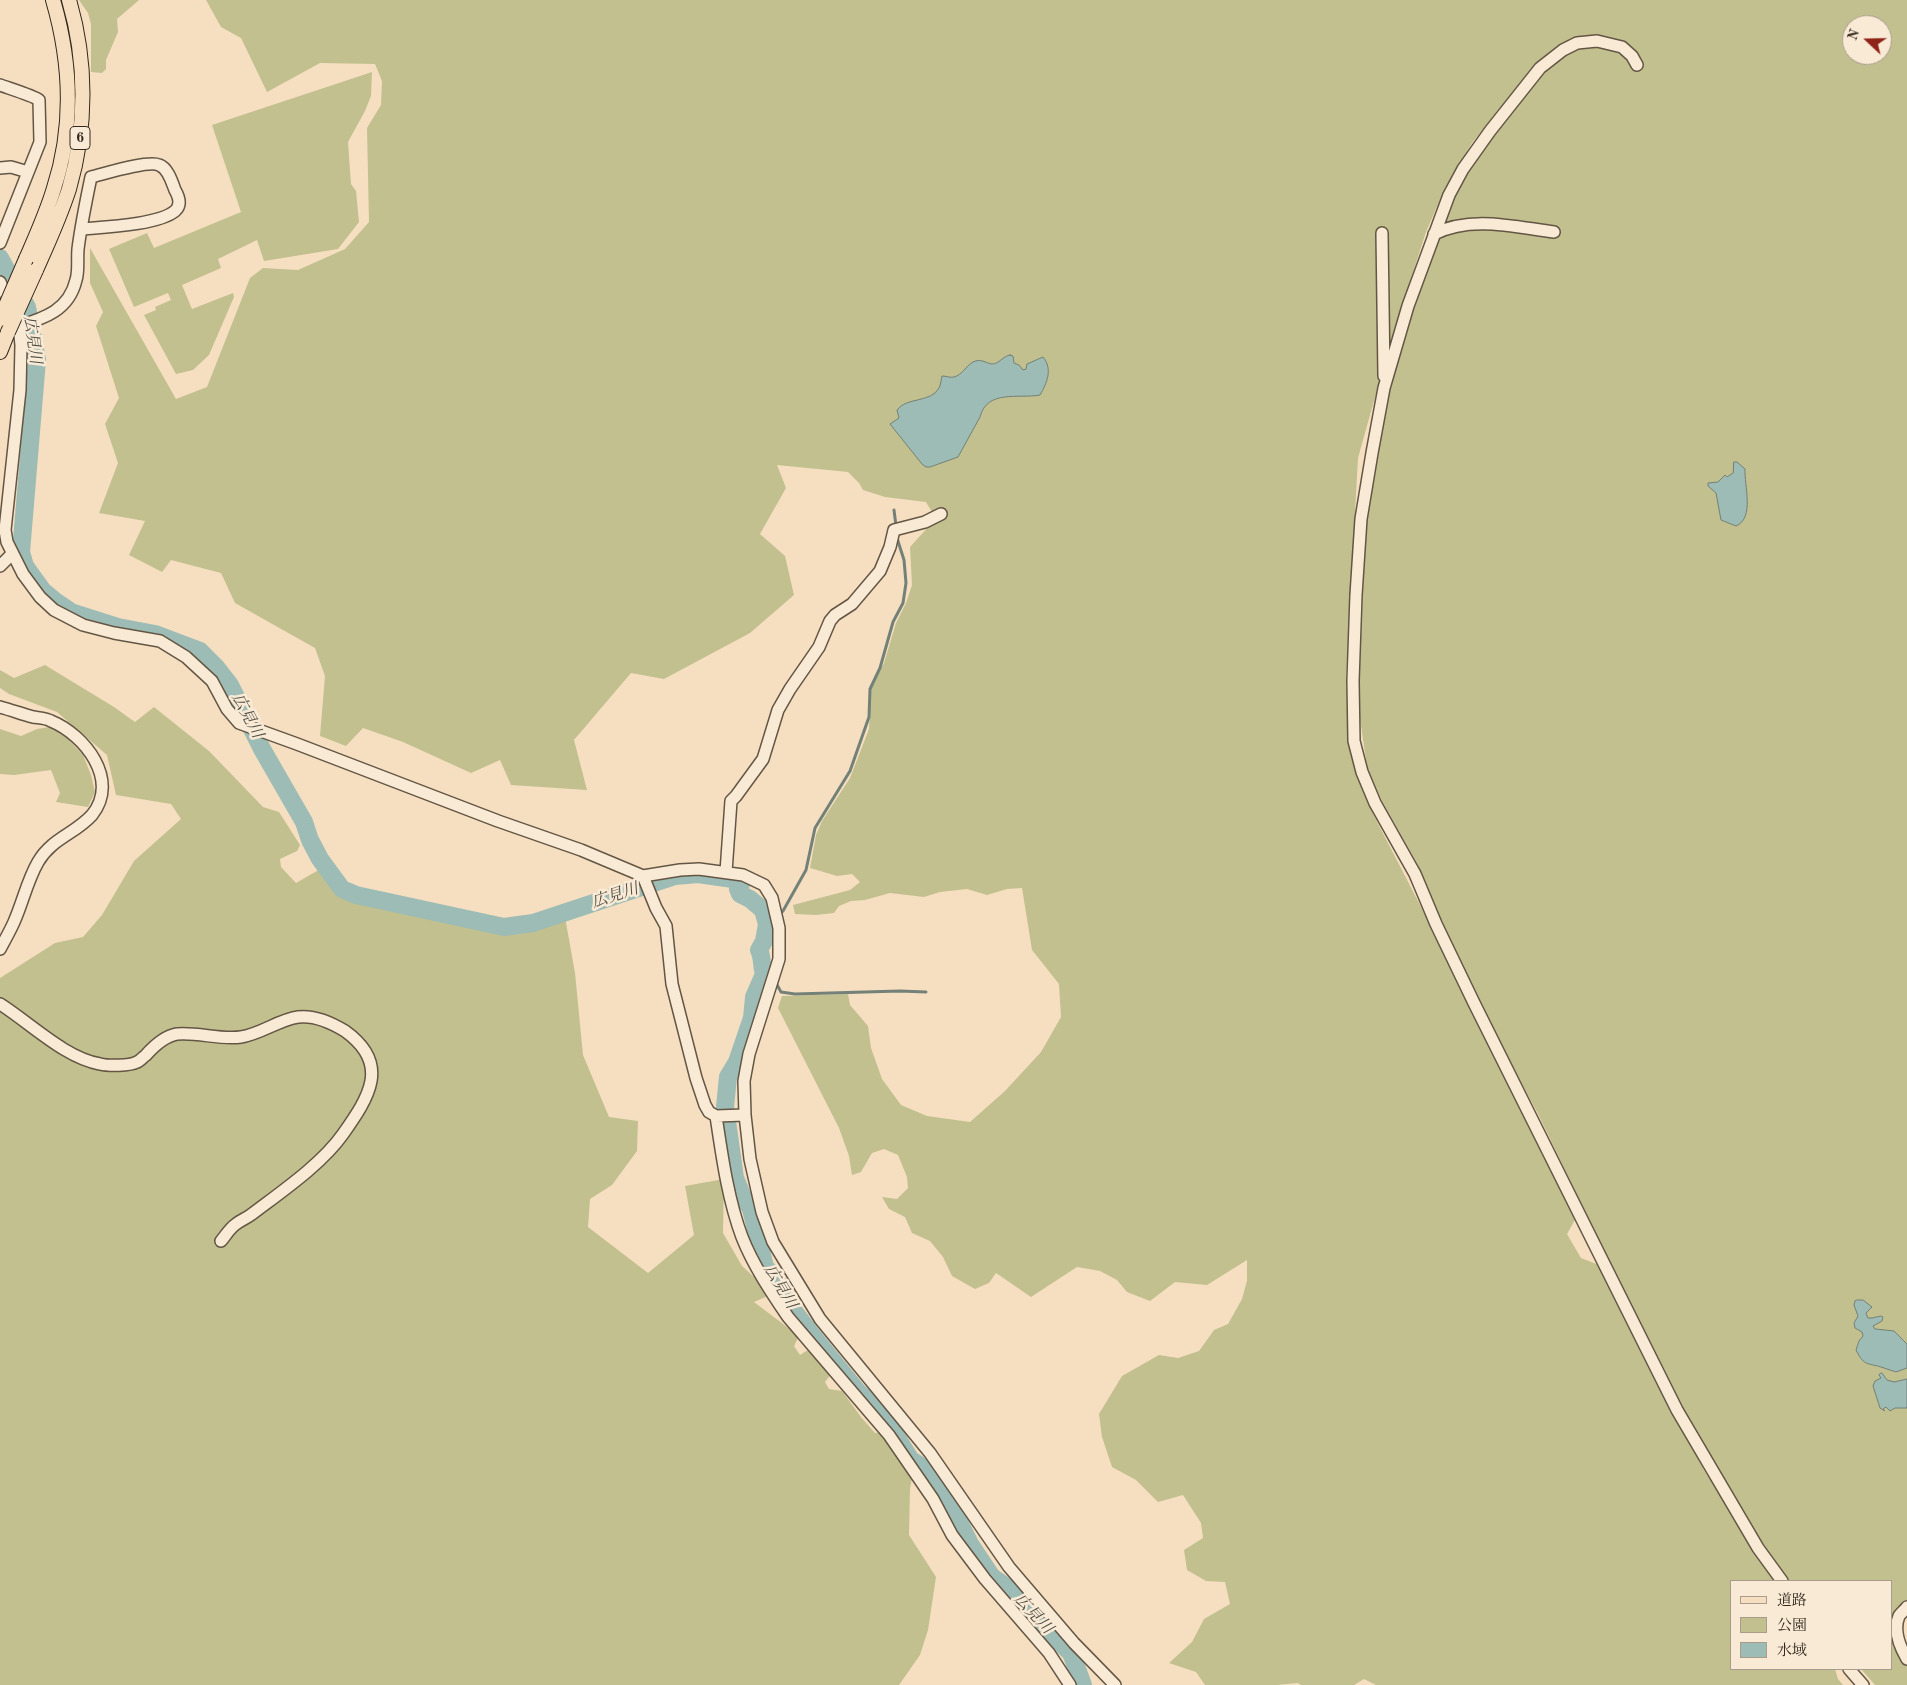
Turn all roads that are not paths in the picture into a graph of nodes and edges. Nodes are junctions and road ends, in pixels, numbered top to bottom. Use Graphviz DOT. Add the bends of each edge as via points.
graph roads {
  1 [pos="53,0"];
  2 [pos="69,0"];
  3 [pos="1637,65"];
  4 [pos="0,85"];
  5 [pos="0,168"];
  6 [pos="28,172"];
  7 [pos="81,229"];
  8 [pos="1554,232"];
  9 [pos="1382,233"];
  10 [pos="1434,234"];
  11 [pos="0,243"];
  12 [pos="0,282"];
  13 [pos="0,318"];
  14 [pos="18,327"];
  15 [pos="0,352"];
  16 [pos="1384,388"];
  17 [pos="941,514"];
  18 [pos="12,554"];
  19 [pos="0,566"];
  20 [pos="0,707"];
  21 [pos="726,872"];
  22 [pos="644,878"];
  23 [pos="0,949"];
  24 [pos="0,1004"];
  25 [pos="742,1115"];
  26 [pos="719,1116"];
  27 [pos="221,1241"];
  28 [pos="1781,1580"];
  29 [pos="1907,1607"];
  30 [pos="1907,1659"];
  31 [pos="1850,1670"];
  32 [pos="1070,1685"];
  33 [pos="1115,1685"];
  34 [pos="1863,1685"];
  1 -- 13 [label="main road, 6, bridge" via="65,49 69,86 64,153 54,188"];
  2 -- 14 [label="main road, 6, bridge" via="80,48 83,85 78,154 66,197 36,270"];
  3 -- 10 [label="street" via="1622,47 1597,41 1577,43 1540,68 1463,168"];
  4 -- 6 [label="street" via="38,100 40,142"];
  5 -- 6 [label="street" via="11,166"];
  6 -- 11 [label="street"];
  7 -- 7 [label="street" via="91,177 154,164 166,170 180,204 177,210 152,220"];
  7 -- 14 [label="street" via="76,280 68,298 46,318"];
  8 -- 10 [label="street" via="1479,223 1448,227"];
  9 -- 16 [label="street"];
  10 -- 16 [label="street"];
  12 -- 14 [label="street"];
  14 -- 15 [label="main road, 6"];
  14 -- 18 [label="street" via="20,390 5,530"];
  16 -- 28 [label="street" via="1361,519 1356,595 1352,681 1354,741 1362,772 1677,1410 1758,1548"];
  17 -- 21 [label="street" via="897,529 880,571 852,604 830,621 819,648 778,710 763,759 731,800"];
  18 -- 19 [label="street"];
  18 -- 22 [label="street" via="40,597 54,610 83,625 160,641 186,657 212,681 227,709 239,723 581,850"];
  20 -- 23 [label="street" via="49,720 73,733 92,754 103,789 92,814 51,844 38,862"];
  21 -- 22 [label="street" via="680,870"];
  21 -- 25 [label="street" via="743,875 764,885 772,898 779,928 779,959 749,1054"];
  22 -- 26 [label="street" via="666,926 672,984 696,1078 705,1106 709,1112"];
  24 -- 27 [label="street" via="68,1052 100,1064 138,1062 163,1040 176,1034 242,1037 300,1017 326,1021 358,1041 367,1053 372,1078 361,1107 342,1136 288,1187 237,1223"];
  25 -- 26 [label="street"];
  25 -- 33 [label="street" via="767,1228 807,1301 930,1453 1026,1589"];
  26 -- 32 [label="street" via="732,1206 742,1238 774,1296 788,1317 889,1435 933,1499 952,1535 1007,1608 1049,1653"];
  29 -- 30 [label="street" via="1899,1617 1897,1632"];
  31 -- 34 [label="street"];
}
